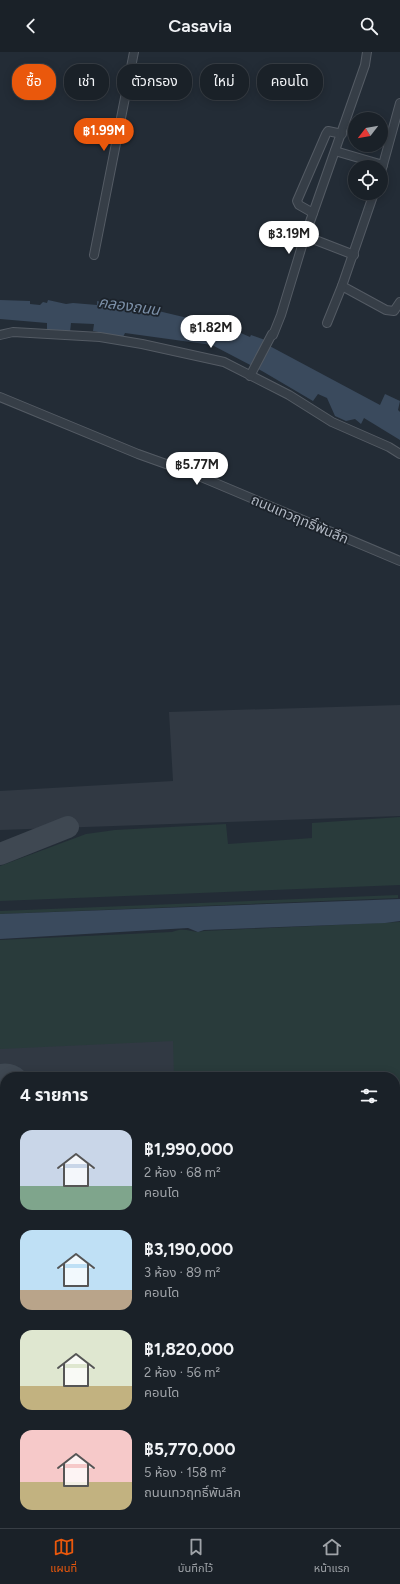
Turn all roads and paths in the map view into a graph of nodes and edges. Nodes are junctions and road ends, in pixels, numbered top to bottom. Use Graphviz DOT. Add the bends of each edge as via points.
graph roads {
  1 [pos="134,52"];
  2 [pos="367,52"];
  3 [pos="400,103"];
  4 [pos="342,134"];
  5 [pos="335,151"];
  6 [pos="360,160"];
  7 [pos="384,160"];
  8 [pos="372,200"];
  9 [pos="313,213"];
  10 [pos="305,236"];
  11 [pos="94,255"];
  12 [pos="354,255"];
  13 [pos="342,286"];
  14 [pos="400,302"];
  15 [pos="327,323"];
  16 [pos="0,335"];
  17 [pos="250,376"];
  18 [pos="0,397"];
  19 [pos="400,454"];
  20 [pos="400,561"];
  1 -- 11 [label="street"];
  2 -- 4 [label="street"];
  3 -- 7 [label="street"];
  4 -- 5 [label="street"];
  4 -- 9 [label="street" via="326,134 297,201"];
  5 -- 6 [label="street"];
  5 -- 9 [label="street"];
  8 -- 12 [label="street"];
  9 -- 10 [label="street"];
  10 -- 12 [label="street"];
  10 -- 17 [label="street" via="281,315"];
  12 -- 13 [label="street"];
  13 -- 14 [label="street" via="386,310 394,311"];
  13 -- 15 [label="street"];
  16 -- 17 [label="street" via="13,332 100,337 224,362"];
  17 -- 19 [label="street" via="289,395 332,422"];
  18 -- 20 [label="street, ถนนเทวฤทธิ์พันลึก" via="201,477"];
}
